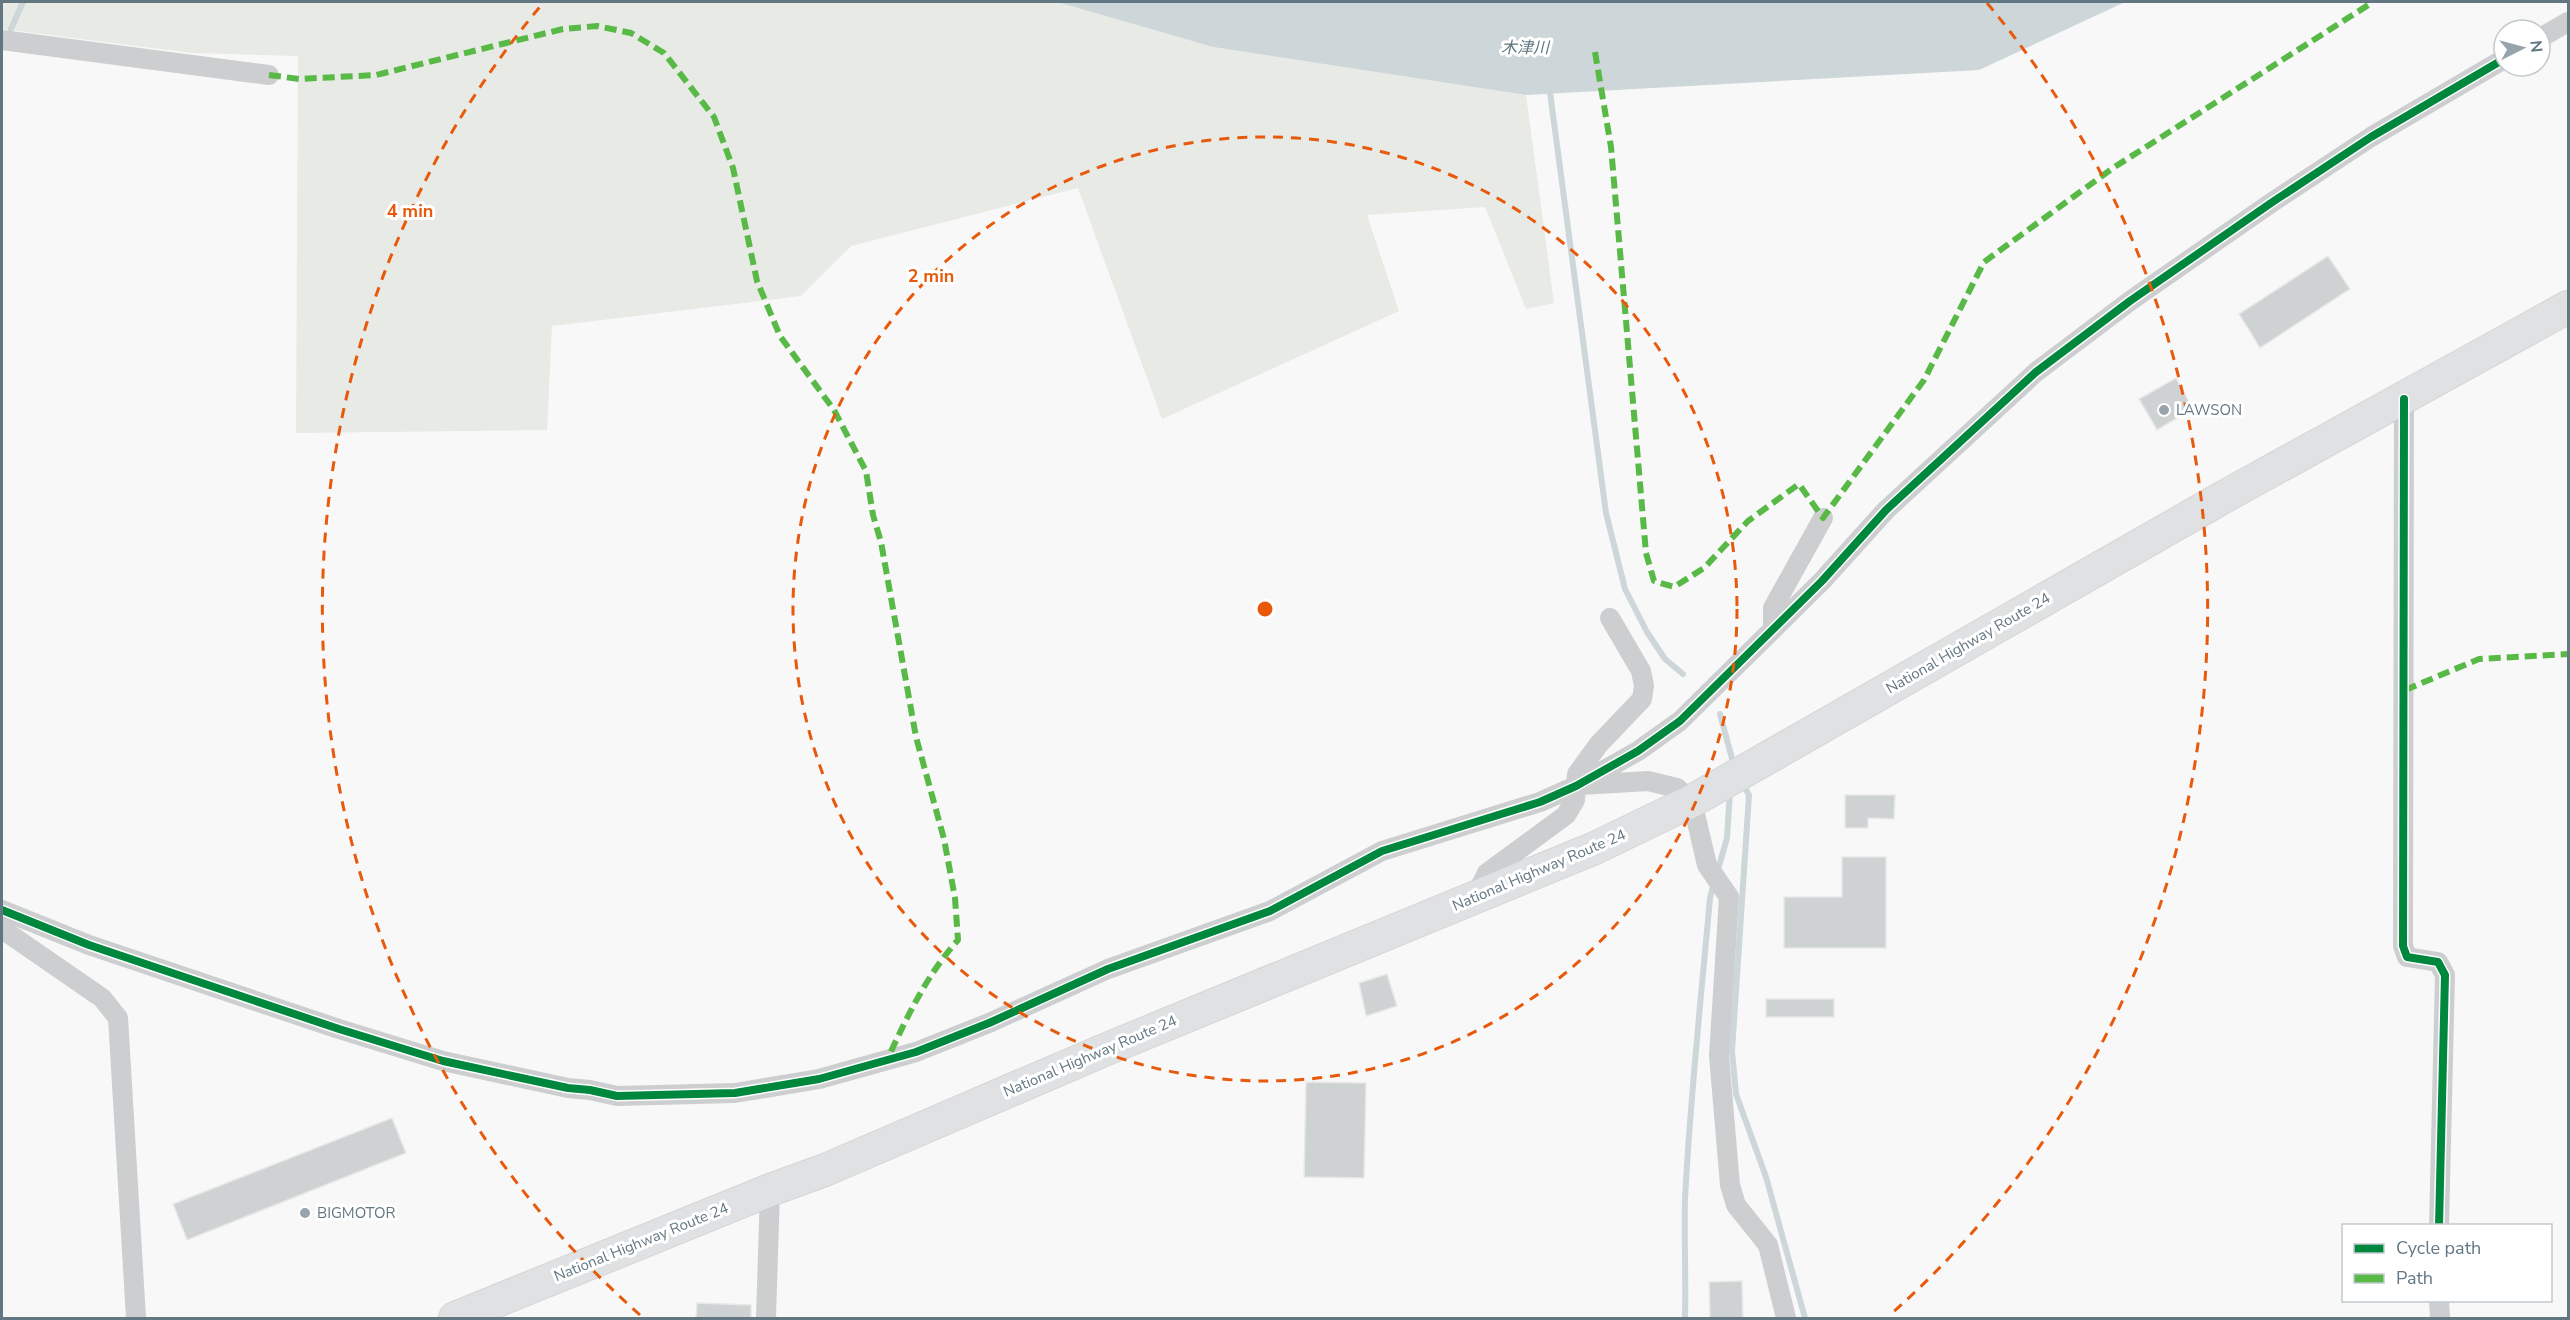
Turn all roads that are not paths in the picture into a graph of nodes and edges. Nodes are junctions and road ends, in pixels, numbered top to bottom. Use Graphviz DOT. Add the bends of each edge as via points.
graph roads {
  1 [pos="2568,22"];
  2 [pos="2552,31"];
  3 [pos="2,40"];
  4 [pos="2492,66"];
  5 [pos="268,75"];
  6 [pos="2568,308"];
  7 [pos="2404,399"];
  8 [pos="1823,518"];
  9 [pos="1610,618"];
  10 [pos="1773,629"];
  11 [pos="1576,786"];
  12 [pos="1701,796"];
  13 [pos="1474,899"];
  14 [pos="2,910"];
  15 [pos="2,929"];
  16 [pos="770,1190"];
  17 [pos="2439,1224"];
  18 [pos="2439,1302"];
  19 [pos="136,1318"];
  20 [pos="455,1318"];
  21 [pos="766,1318"];
  22 [pos="1786,1318"];
  23 [pos="2440,1318"];
  1 -- 2 [label="street"];
  3 -- 5 [label="street"];
  4 -- 10 [label="street" via="2371,137 2280,197 2036,372 1886,510"];
  6 -- 7 [label="highway, National Highway Route 24"];
  7 -- 12 [label="highway, National Highway Route 24" via="2229,494"];
  7 -- 17 [label="street" via="2403,946 2407,957 2438,962 2445,975"];
  8 -- 10 [label="street" via="1773,608"];
  9 -- 11 [label="street" via="1641,671 1642,699 1599,744 1577,774"];
  10 -- 11 [label="street" via="1680,721 1638,751"];
  11 -- 12 [label="street" via="1648,781"];
  11 -- 13 [label="street" via="1575,800 1566,815 1487,873"];
  11 -- 14 [label="street" via="1540,802 1382,851 1270,911 1108,969 916,1052 819,1078 735,1093 617,1096 442,1061 89,945"];
  12 -- 13 [label="highway, National Highway Route 24" via="1595,848"];
  12 -- 22 [label="street" via="1707,865 1729,897 1719,1056 1730,1185 1736,1205 1768,1245"];
  13 -- 16 [label="highway, National Highway Route 24"];
  15 -- 19 [label="street" via="102,998 118,1018"];
  16 -- 20 [label="highway, National Highway Route 24"];
  16 -- 21 [label="street"];
  18 -- 23 [label="street"];
}
